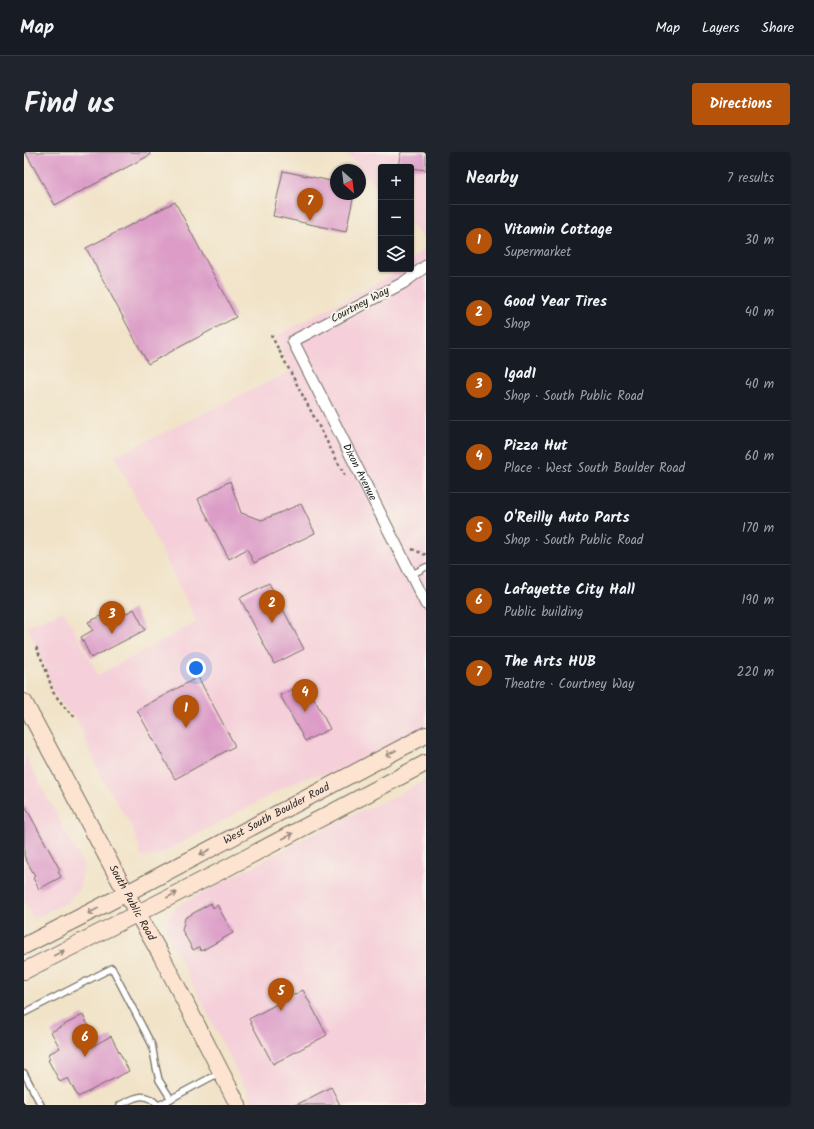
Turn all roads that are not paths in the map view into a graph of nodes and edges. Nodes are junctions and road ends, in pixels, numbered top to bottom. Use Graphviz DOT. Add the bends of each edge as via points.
graph roads {
  1 [pos="426,266"];
  2 [pos="293,341"];
  3 [pos="426,567"];
  4 [pos="411,575"];
  5 [pos="426,604"];
  6 [pos="24,702"];
  7 [pos="426,735"];
  8 [pos="426,763"];
  9 [pos="127,893"];
  10 [pos="137,913"];
  11 [pos="24,946"];
  12 [pos="24,971"];
  13 [pos="24,1013"];
  14 [pos="221,1072"];
  15 [pos="24,1073"];
  16 [pos="171,1099"];
  17 [pos="41,1105"];
  18 [pos="120,1105"];
  19 [pos="159,1105"];
  20 [pos="238,1105"];
  1 -- 2 [label="street, Courtney Way" via="403,283"];
  2 -- 4 [label="street, Dixon Avenue"];
  3 -- 4 [label="lane"];
  4 -- 5 [label="street, Dixon Avenue"];
  6 -- 9 [label="main road, South Public Road"];
  7 -- 9 [label="main road, West South Boulder Road, one-way"];
  10 -- 8 [label="main road, one-way"];
  9 -- 10 [label="main road, South Public Road"];
  9 -- 11 [label="main road, West South Boulder Road, one-way"];
  12 -- 10 [label="main road, one-way"];
  10 -- 14 [label="main road, South Public Road"];
  13 -- 16 [label="lane" via="112,968 152,1045 159,1080"];
  14 -- 16 [label="lane"];
  14 -- 20 [label="main road, South Public Road"];
  15 -- 17 [label="lane"];
  16 -- 19 [label="lane"];
  18 -- 19 [label="lane" via="136,1096 152,1099"];
}
